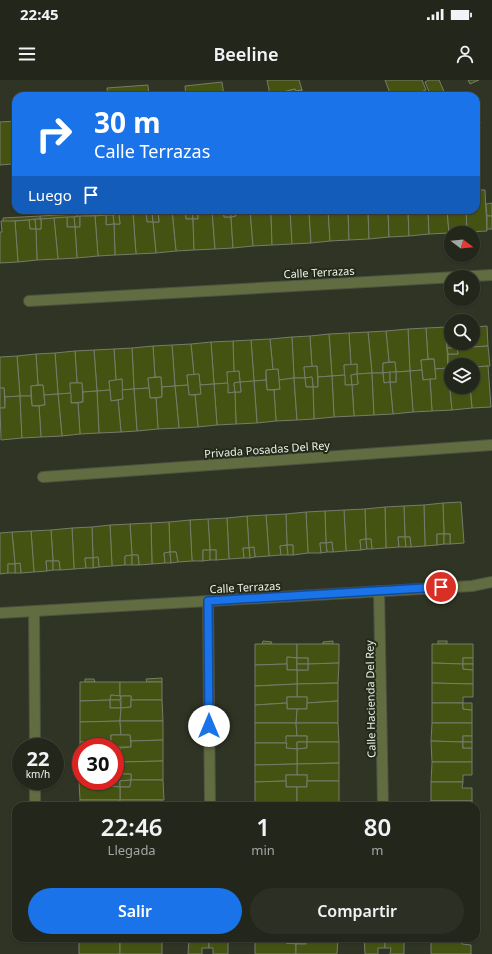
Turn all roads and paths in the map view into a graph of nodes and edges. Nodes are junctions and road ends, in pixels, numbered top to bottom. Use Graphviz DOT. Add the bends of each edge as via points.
graph roads {
  1 [pos="492,275"];
  2 [pos="28,301"];
  3 [pos="492,445"];
  4 [pos="43,477"];
  5 [pos="492,582"];
  6 [pos="379,591"];
  7 [pos="208,601"];
  8 [pos="34,611"];
  9 [pos="0,613"];
  10 [pos="35,738"];
  11 [pos="35,790"];
  12 [pos="35,802"];
  13 [pos="210,802"];
  14 [pos="384,802"];
  1 -- 2 [label="street, Calle Terrazas"];
  3 -- 4 [label="street, Privada Posadas Del Rey"];
  5 -- 6 [label="street, Calle Terrazas" via="472,586"];
  6 -- 7 [label="street, Calle Terrazas"];
  6 -- 14 [label="street, Calle Hacienda Del Rey"];
  7 -- 8 [label="street, Calle Terrazas"];
  7 -- 13 [label="street"];
  8 -- 9 [label="street, Calle Terrazas"];
  8 -- 10 [label="street"];
  11 -- 12 [label="street"];
}
